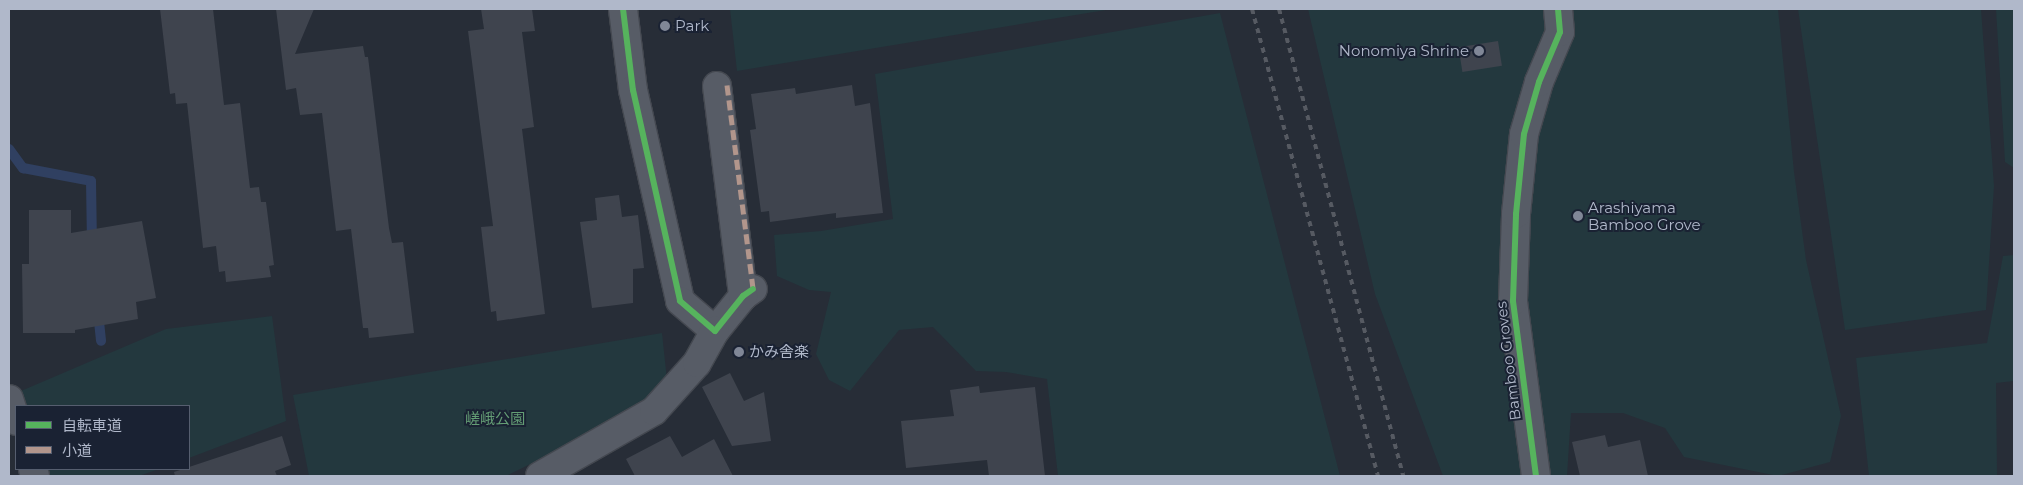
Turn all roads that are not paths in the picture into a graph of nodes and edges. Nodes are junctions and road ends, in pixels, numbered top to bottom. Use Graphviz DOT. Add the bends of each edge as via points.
graph roads {
  1 [pos="623,9"];
  2 [pos="1558,9"];
  3 [pos="717,86"];
  4 [pos="715,331"];
  5 [pos="9,399"];
  6 [pos="15,418"];
  7 [pos="540,476"];
  8 [pos="1536,476"];
  1 -- 4 [label="street" via="634,90 680,301"];
  2 -- 8 [label="street, Bamboo Groves" via="1560,32 1539,82 1524,134 1516,214 1513,301"];
  3 -- 4 [label="street" via="748,293"];
  4 -- 7 [label="street" via="697,363 654,411"];
  5 -- 6 [label="street"];
}
